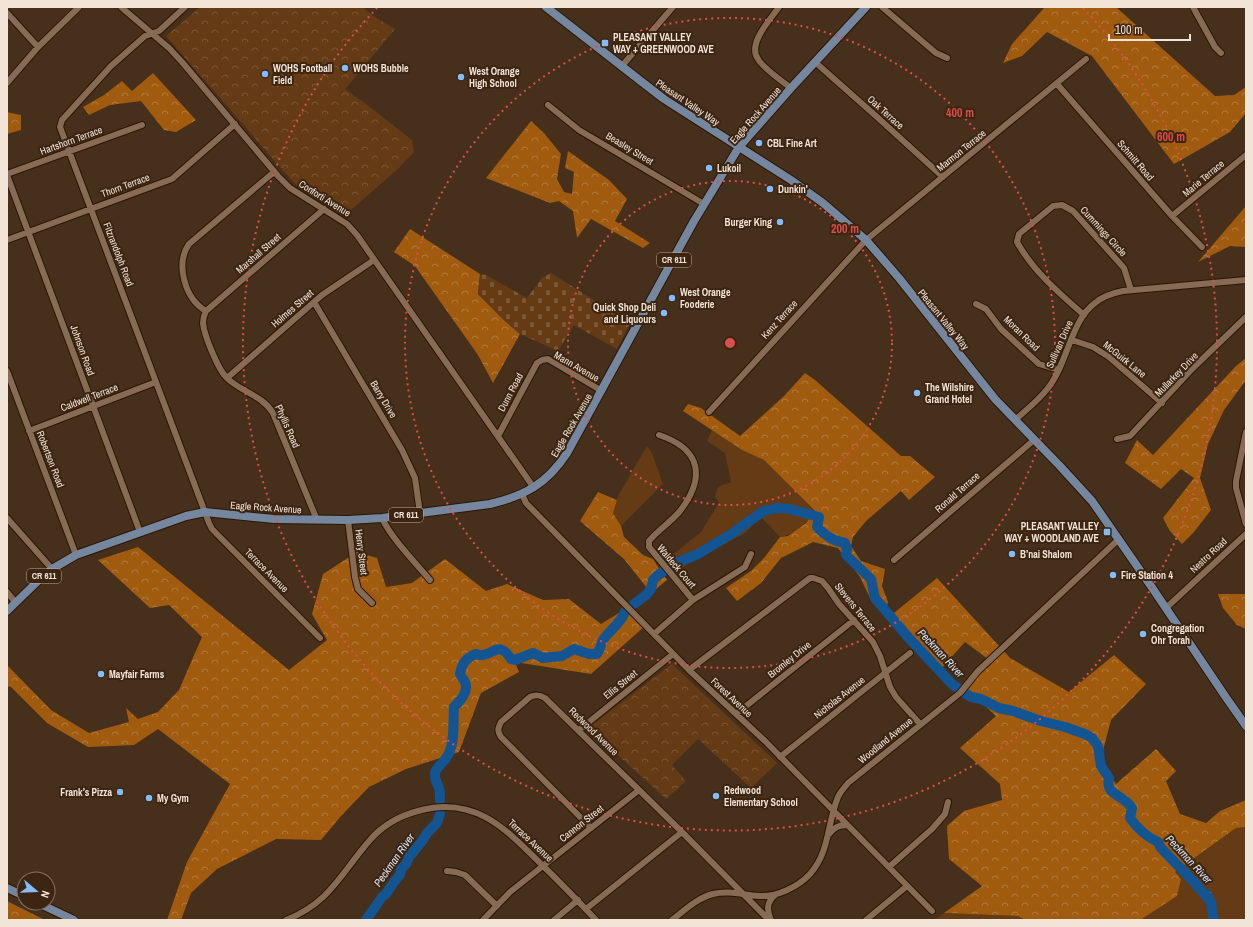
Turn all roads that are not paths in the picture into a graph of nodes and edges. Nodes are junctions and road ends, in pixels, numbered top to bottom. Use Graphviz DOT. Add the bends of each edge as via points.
graph roads {
  1 [pos="79,7"];
  2 [pos="121,7"];
  3 [pos="185,7"];
  4 [pos="546,7"];
  5 [pos="673,7"];
  6 [pos="779,7"];
  7 [pos="866,7"];
  8 [pos="882,7"];
  9 [pos="1193,7"];
  10 [pos="7,13"];
  11 [pos="151,34"];
  12 [pos="38,47"];
  13 [pos="1221,53"];
  14 [pos="947,58"];
  15 [pos="1086,59"];
  16 [pos="815,62"];
  17 [pos="621,67"];
  18 [pos="7,83"];
  19 [pos="1057,84"];
  20 [pos="791,88"];
  21 [pos="548,105"];
  22 [pos="235,124"];
  23 [pos="142,125"];
  24 [pos="739,147"];
  25 [pos="70,151"];
  26 [pos="1246,155"];
  27 [pos="274,172"];
  28 [pos="7,175"];
  29 [pos="943,177"];
  30 [pos="704,204"];
  31 [pos="91,208"];
  32 [pos="324,209"];
  33 [pos="1172,216"];
  34 [pos="28,232"];
  35 [pos="7,240"];
  36 [pos="866,240"];
  37 [pos="1202,247"];
  38 [pos="374,260"];
  39 [pos="1246,280"];
  40 [pos="1131,290"];
  41 [pos="314,302"];
  42 [pos="976,304"];
  43 [pos="206,311"];
  44 [pos="1084,315"];
  45 [pos="1246,318"];
  46 [pos="1072,340"];
  47 [pos="542,360"];
  48 [pos="1059,370"];
  49 [pos="7,371"];
  50 [pos="227,378"];
  51 [pos="156,382"];
  52 [pos="602,391"];
  53 [pos="1162,403"];
  54 [pos="93,407"];
  55 [pos="708,412"];
  56 [pos="1015,420"];
  57 [pos="29,431"];
  58 [pos="1246,432"];
  59 [pos="659,435"];
  60 [pos="498,436"];
  61 [pos="1117,439"];
  62 [pos="1034,440"];
  63 [pos="534,488"];
  64 [pos="522,494"];
  65 [pos="205,512"];
  66 [pos="420,513"];
  67 [pos="7,518"];
  68 [pos="382,518"];
  69 [pos="317,520"];
  70 [pos="348,520"];
  71 [pos="1246,524"];
  72 [pos="140,532"];
  73 [pos="1246,534"];
  74 [pos="1119,539"];
  75 [pos="751,554"];
  76 [pos="76,555"];
  77 [pos="894,560"];
  78 [pos="52,569"];
  79 [pos="430,580"];
  80 [pos="7,592"];
  81 [pos="693,600"];
  82 [pos="16,603"];
  83 [pos="372,603"];
  84 [pos="1166,608"];
  85 [pos="7,611"];
  86 [pos="854,620"];
  87 [pos="654,634"];
  88 [pos="320,638"];
  89 [pos="910,653"];
  90 [pos="673,654"];
  91 [pos="689,670"];
  92 [pos="885,673"];
  93 [pos="736,714"];
  94 [pos="920,724"];
  95 [pos="1246,726"];
  96 [pos="579,730"];
  97 [pos="780,757"];
  98 [pos="639,790"];
  99 [pos="948,802"];
  100 [pos="833,811"];
  101 [pos="847,825"];
  102 [pos="590,828"];
  103 [pos="682,832"];
  104 [pos="828,835"];
  105 [pos="543,866"];
  106 [pos="889,867"];
  107 [pos="447,870"];
  108 [pos="907,886"];
  109 [pos="742,893"];
  110 [pos="777,894"];
  111 [pos="578,900"];
  112 [pos="497,906"];
  113 [pos="586,909"];
  114 [pos="932,910"];
  115 [pos="55,911"];
  116 [pos="74,920"];
  117 [pos="286,920"];
  118 [pos="484,920"];
  119 [pos="554,920"];
  120 [pos="596,920"];
  121 [pos="672,920"];
  122 [pos="770,920"];
  123 [pos="866,920"];
  1 -- 12 [label="street"];
  2 -- 11 [label="street, Conforti Avenue"];
  3 -- 11 [label="street, Fitzrandolph Road" via="159,31"];
  4 -- 17 [label="main road, Pleasant Valley Way"];
  5 -- 17 [label="street"];
  6 -- 20 [label="street" via="755,43 755,51 758,60"];
  7 -- 16 [label="main road, Eagle Rock Avenue / CR 611"];
  8 -- 14 [label="street" via="936,53"];
  9 -- 13 [label="street" via="1206,33"];
  10 -- 12 [label="street"];
  11 -- 22 [label="street, Conforti Avenue" via="169,48"];
  11 -- 25 [label="street, Fitzrandolph Road" via="145,36 111,66 62,120 60,126"];
  12 -- 18 [label="street"];
  15 -- 19 [label="street, Marmon Terrace"];
  16 -- 20 [label="main road, Eagle Rock Avenue / CR 611"];
  16 -- 29 [label="street, Oak Terrace"];
  17 -- 24 [label="main road, Pleasant Valley Way" via="664,99"];
  19 -- 29 [label="street, Marmon Terrace"];
  19 -- 33 [label="street, Schmitt Road"];
  20 -- 24 [label="main road, Eagle Rock Avenue / CR 611"];
  21 -- 30 [label="street, Beasley Street" via="579,130"];
  22 -- 27 [label="street, Conforti Avenue"];
  22 -- 31 [label="street, Thorn Terrace" via="172,179"];
  23 -- 25 [label="street, Hartshorn Terrace"];
  24 -- 30 [label="main road, Eagle Rock Avenue / CR 611"];
  24 -- 36 [label="main road, Pleasant Valley Way" via="823,203"];
  25 -- 28 [label="street, Hartshorn Terrace"];
  25 -- 31 [label="street, Fitzrandolph Road"];
  26 -- 33 [label="street, Marie Terrace"];
  27 -- 32 [label="street, Conforti Avenue" via="290,188"];
  27 -- 43 [label="street" via="185,250 184,279 192,298"];
  28 -- 34 [label="street, Johnson Road"];
  29 -- 36 [label="street, Marmon Terrace"];
  30 -- 52 [label="main road, Eagle Rock Avenue / CR 611"];
  31 -- 34 [label="street, Thorn Terrace"];
  31 -- 51 [label="street, Fitzrandolph Road"];
  32 -- 38 [label="street, Conforti Avenue" via="348,224"];
  32 -- 43 [label="street, Marshall Street"];
  33 -- 37 [label="street, Schmitt Road"];
  34 -- 35 [label="street, Thorn Terrace"];
  34 -- 54 [label="street, Johnson Road"];
  36 -- 55 [label="street, Kenz Terrace"];
  36 -- 56 [label="main road, Pleasant Valley Way" via="995,399"];
  38 -- 41 [label="street, Holmes Street"];
  38 -- 60 [label="street, Conforti Avenue"];
  39 -- 40 [label="street, Sullivan Drive"];
  40 -- 44 [label="street, Sullivan Drive" via="1102,298 1093,303"];
  40 -- 44 [label="street, Cummings Circle" via="1124,268 1073,211 1062,205 1053,206 1019,234 1017,242 1056,291"];
  41 -- 50 [label="street, Holmes Street"];
  41 -- 66 [label="street, Barry Drive" via="402,450 415,478"];
  42 -- 48 [label="street, Moran Road" via="986,309 1001,329 1039,364"];
  43 -- 50 [label="street, Phyllis Road" via="203,324 205,331 212,351"];
  44 -- 46 [label="street, Sullivan Drive"];
  45 -- 53 [label="street, Mullarkey Drive" via="1192,369"];
  46 -- 48 [label="street, Sullivan Drive"];
  46 -- 53 [label="street, McGuirk Lane" via="1093,347 1109,357"];
  47 -- 52 [label="street, Mann Avenue" via="548,359"];
  47 -- 60 [label="street, Dunn Road" via="537,363"];
  48 -- 56 [label="street, Sullivan Drive" via="1048,388"];
  49 -- 57 [label="street, Robertson Road"];
  50 -- 69 [label="street, Phyllis Road" via="268,405"];
  51 -- 54 [label="street, Caldwell Terrace"];
  51 -- 65 [label="street, Fitzrandolph Road"];
  52 -- 63 [label="main road, Eagle Rock Avenue / CR 611" via="562,461"];
  53 -- 61 [label="street, Mullarkey Drive" via="1130,436"];
  54 -- 57 [label="street, Caldwell Terrace"];
  54 -- 72 [label="street, Johnson Road"];
  56 -- 62 [label="main road, Pleasant Valley Way"];
  57 -- 76 [label="street, Robertson Road"];
  58 -- 71 [label="street" via="1236,488"];
  59 -- 81 [label="street, Waldeck Court" via="683,447 691,455 697,472 685,503 648,545"];
  60 -- 63 [label="street, Conforti Avenue"];
  62 -- 74 [label="main road, Pleasant Valley Way" via="1082,490"];
  62 -- 77 [label="street, Ronald Terrace"];
  63 -- 64 [label="main road, Eagle Rock Avenue / CR 611"];
  64 -- 66 [label="main road, Eagle Rock Avenue / CR 611" via="490,504"];
  64 -- 87 [label="street, Forest Avenue" via="526,503"];
  65 -- 69 [label="main road, Eagle Rock Avenue / CR 611" via="274,519"];
  65 -- 72 [label="main road, Eagle Rock Avenue / CR 611"];
  65 -- 88 [label="street, Terrace Avenue" via="212,529"];
  66 -- 68 [label="main road, Eagle Rock Avenue / CR 611"];
  67 -- 78 [label="street"];
  68 -- 70 [label="main road, Eagle Rock Avenue / CR 611"];
  68 -- 79 [label="street"];
  69 -- 70 [label="main road, Eagle Rock Avenue / CR 611"];
  70 -- 83 [label="street, Henry Street" via="354,578 358,590"];
  72 -- 76 [label="main road, Eagle Rock Avenue / CR 611"];
  73 -- 84 [label="street, Nestro Road"];
  74 -- 84 [label="main road, Pleasant Valley Way"];
  74 -- 94 [label="street, Woodland Avenue" via="978,671 961,691"];
  75 -- 81 [label="street" via="745,567"];
  76 -- 78 [label="main road, Eagle Rock Avenue / CR 611"];
  78 -- 82 [label="main road, Eagle Rock Avenue / CR 611"];
  80 -- 82 [label="street"];
  81 -- 87 [label="street"];
  82 -- 85 [label="main road, Eagle Rock Avenue / CR 611"];
  84 -- 95 [label="main road, Pleasant Valley Way"];
  86 -- 91 [label="street, Stevens Terrace" via="822,581 810,578"];
  86 -- 92 [label="street, Stevens Terrace" via="873,642"];
  86 -- 93 [label="street, Bromley Drive"];
  87 -- 90 [label="street, Forest Avenue"];
  89 -- 92 [label="street, Nicholas Avenue"];
  90 -- 91 [label="street, Forest Avenue"];
  90 -- 96 [label="street, Ellis Street"];
  91 -- 93 [label="street, Forest Avenue"];
  92 -- 94 [label="street, Stevens Terrace" via="896,697"];
  92 -- 97 [label="street, Nicholas Avenue"];
  93 -- 97 [label="street, Forest Avenue"];
  94 -- 100 [label="street, Woodland Avenue" via="848,783 838,795"];
  96 -- 98 [label="street, Redwood Avenue"];
  96 -- 102 [label="street, Redwood Avenue" via="541,695 530,697 498,727 501,737"];
  97 -- 100 [label="street, Forest Avenue"];
  98 -- 102 [label="street, Cannon Street"];
  98 -- 103 [label="street, Redwood Avenue"];
  99 -- 106 [label="street" via="945,814 932,829"];
  100 -- 101 [label="street, Forest Avenue"];
  100 -- 104 [label="street, Woodland Avenue"];
  101 -- 104 [label="street" via="840,825"];
  101 -- 106 [label="street, Forest Avenue"];
  102 -- 105 [label="street, Cannon Street"];
  103 -- 109 [label="street, Redwood Avenue"];
  103 -- 113 [label="street"];
  104 -- 110 [label="street, Woodland Avenue" via="818,865 798,884"];
  105 -- 111 [label="street, Terrace Avenue"];
  105 -- 112 [label="street, Cannon Street" via="510,892"];
  105 -- 117 [label="street, Terrace Avenue" via="508,832 488,818 456,808 424,809 386,824 325,896 303,912"];
  106 -- 108 [label="street, Forest Avenue"];
  107 -- 112 [label="street" via="465,875"];
  108 -- 114 [label="street, Forest Avenue"];
  108 -- 123 [label="street"];
  109 -- 110 [label="street, Woodland Avenue" via="760,896"];
  109 -- 121 [label="street, Woodland Avenue" via="726,892 704,897"];
  109 -- 122 [label="street, Redwood Avenue"];
  110 -- 122 [label="street" via="767,906"];
  111 -- 113 [label="street, Terrace Avenue"];
  111 -- 119 [label="street"];
  112 -- 118 [label="street, Cannon Street"];
  113 -- 120 [label="street, Terrace Avenue"];
  115 -- 116 [label="main road"];
}
